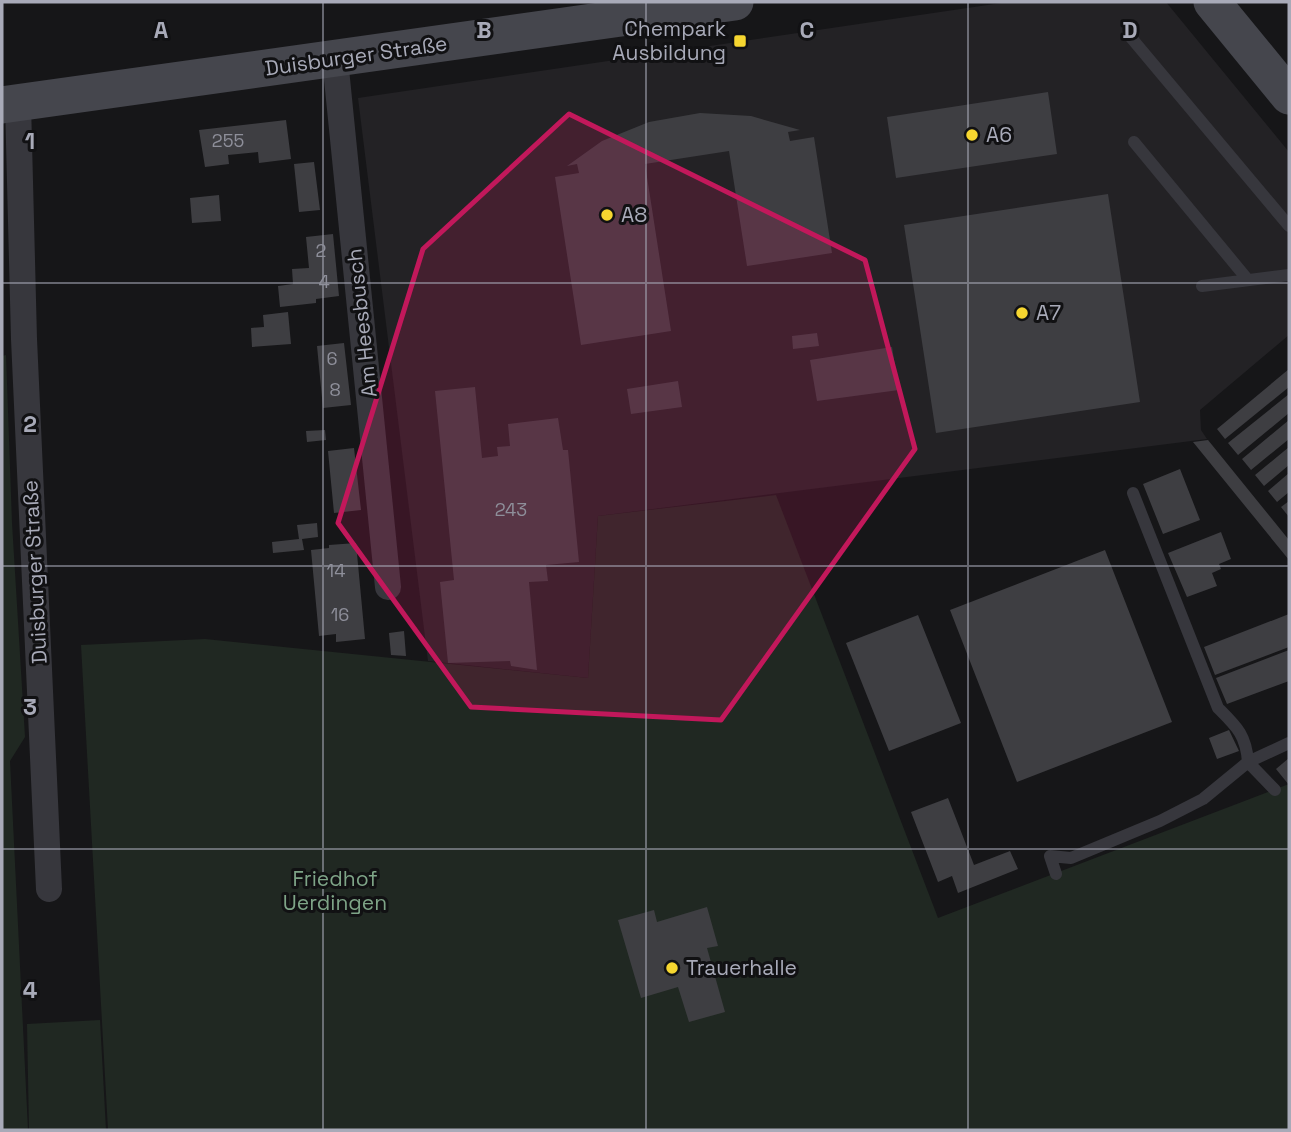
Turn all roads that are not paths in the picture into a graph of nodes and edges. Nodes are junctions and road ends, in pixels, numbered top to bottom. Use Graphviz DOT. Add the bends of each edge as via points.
graph roads {
  1 [pos="735,2"];
  2 [pos="1212,2"];
  3 [pos="1128,34"];
  4 [pos="335,59"];
  5 [pos="1289,96"];
  6 [pos="10,104"];
  7 [pos="1134,142"];
  8 [pos="1289,226"];
  9 [pos="1289,275"];
  10 [pos="1248,280"];
  11 [pos="1202,286"];
  12 [pos="13,341"];
  13 [pos="1133,493"];
  14 [pos="388,587"];
  15 [pos="1289,743"];
  16 [pos="1248,762"];
  17 [pos="1275,790"];
  18 [pos="1056,874"];
  19 [pos="48,889"];
  1 -- 4 [label="main road, Duisburger Straße"];
  2 -- 5 [label="main road"];
  3 -- 8 [label="lane"];
  4 -- 6 [label="main road, Duisburger Straße"];
  4 -- 14 [label="street, Am Heesbusch"];
  6 -- 12 [label="street, Duisburger Straße"];
  7 -- 10 [label="lane"];
  9 -- 10 [label="lane"];
  10 -- 11 [label="lane"];
  12 -- 19 [label="street, Duisburger Straße"];
  13 -- 16 [label="lane" via="1218,708 1241,732"];
  15 -- 16 [label="lane"];
  16 -- 17 [label="lane"];
  16 -- 18 [label="lane" via="1203,799 1160,821 1071,858 1050,856"];
}
